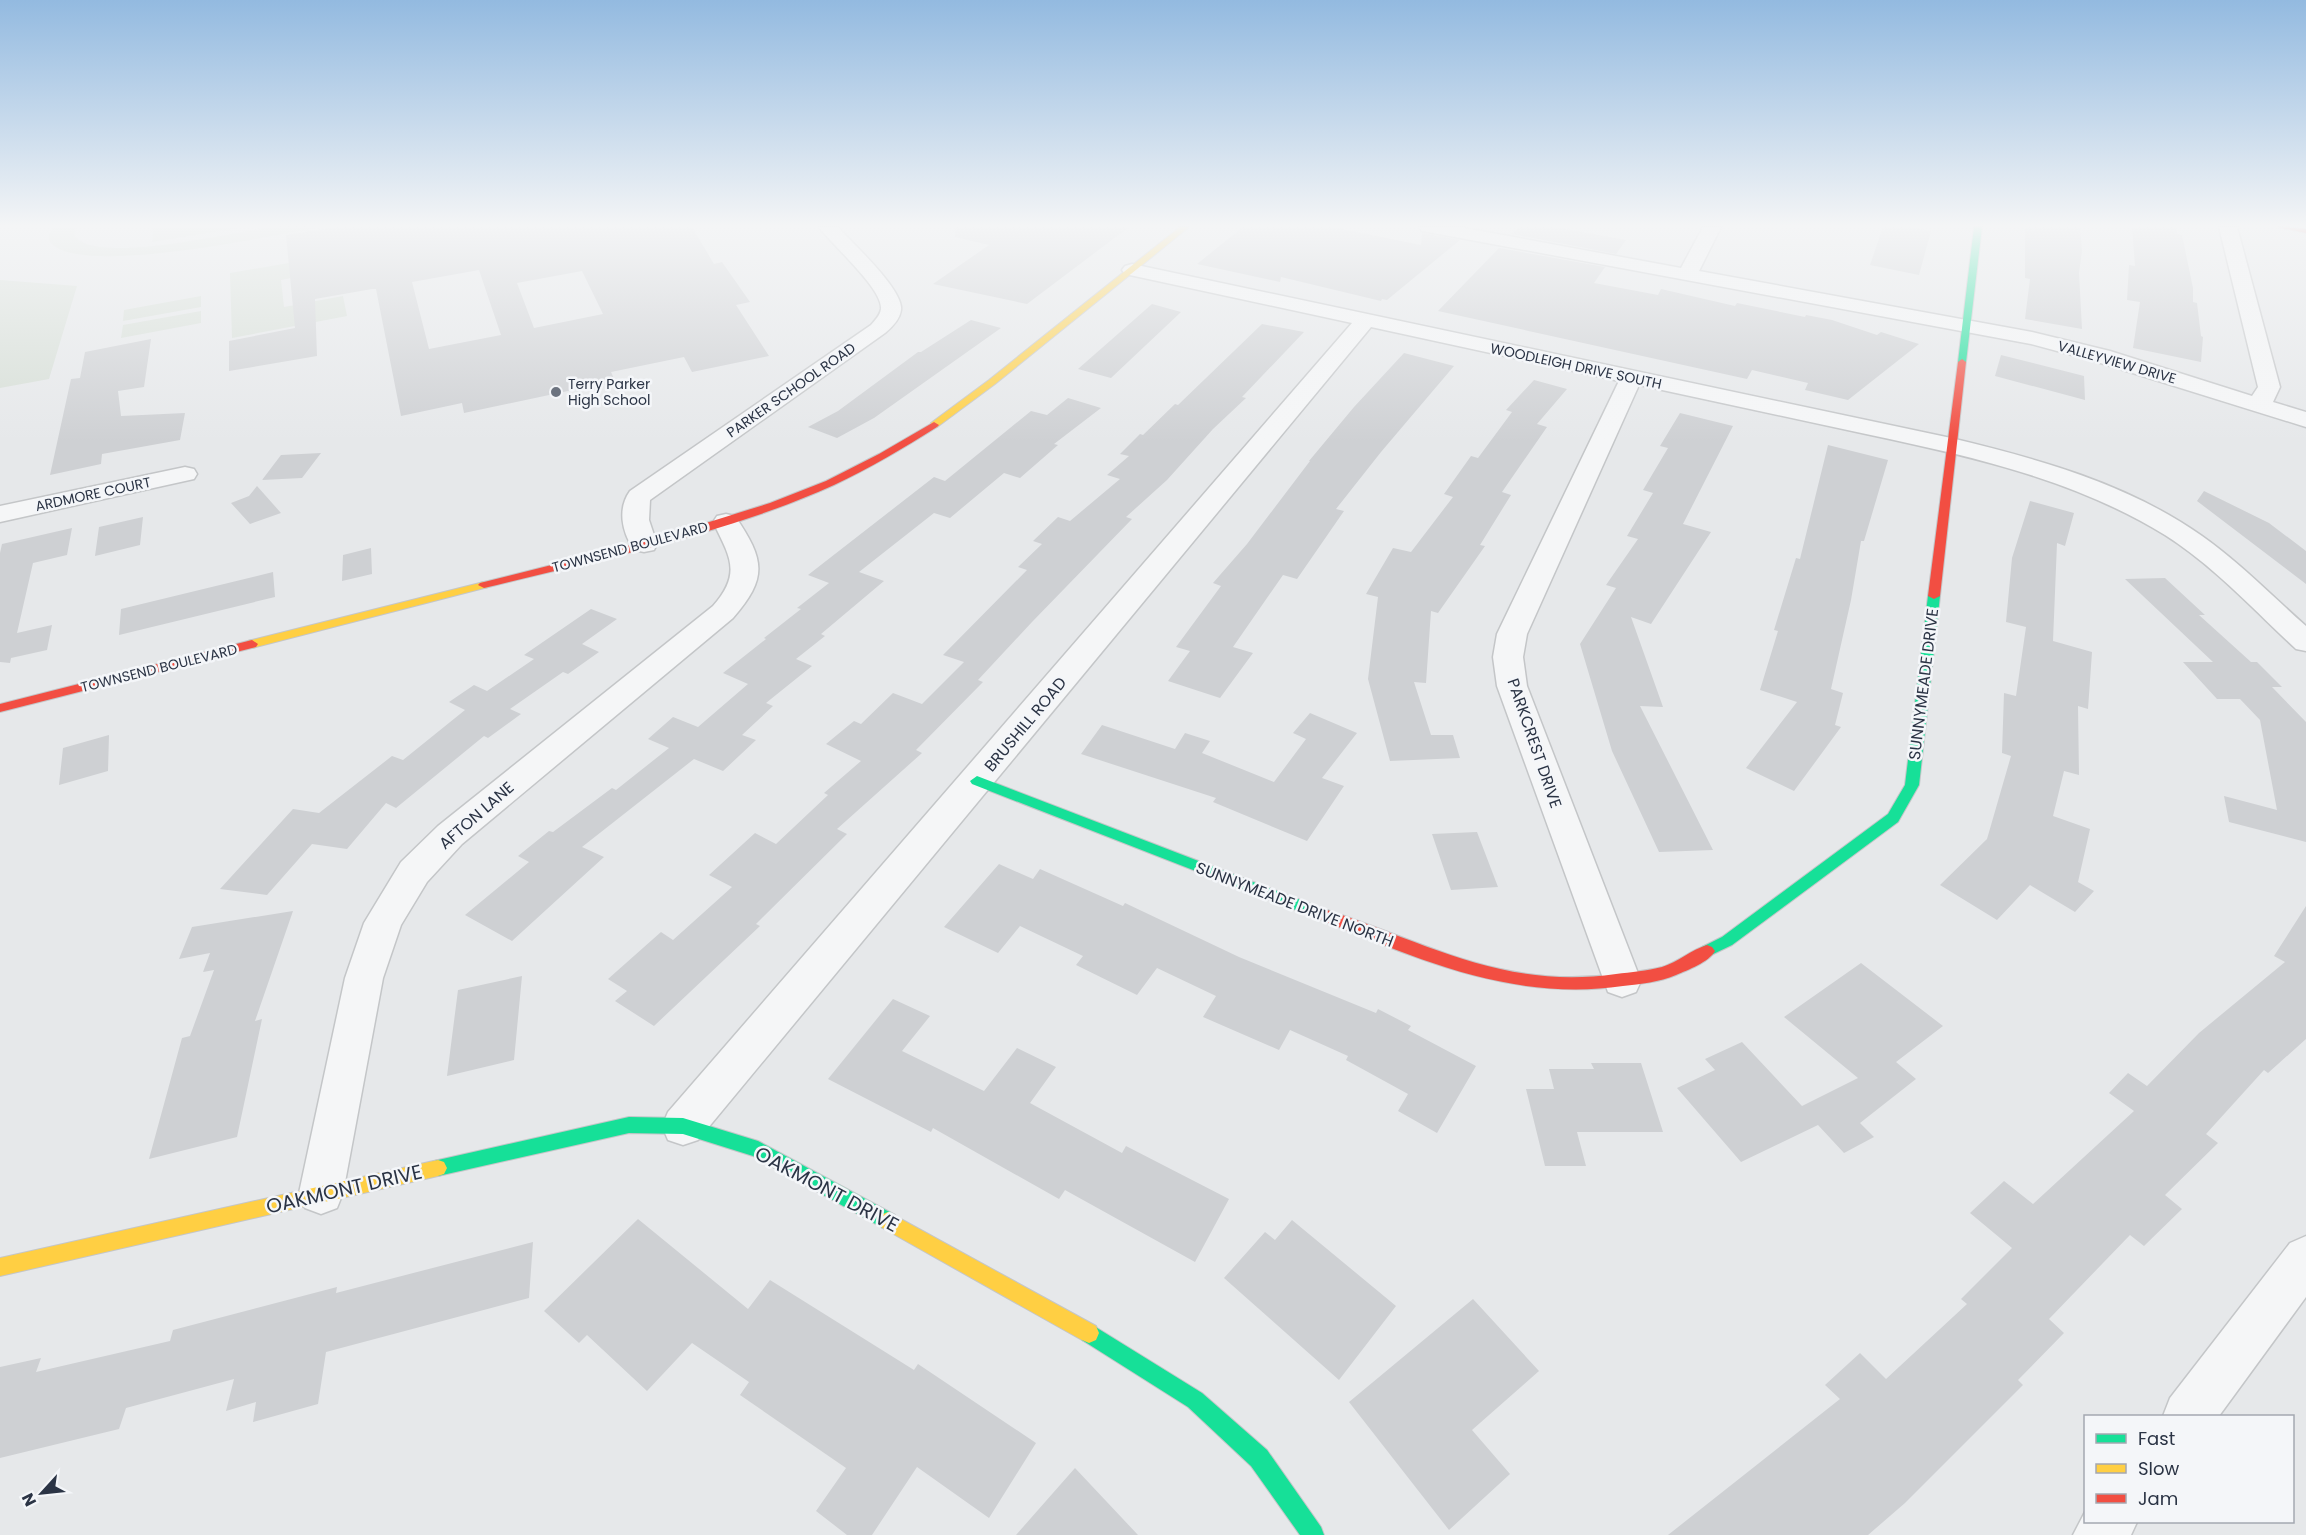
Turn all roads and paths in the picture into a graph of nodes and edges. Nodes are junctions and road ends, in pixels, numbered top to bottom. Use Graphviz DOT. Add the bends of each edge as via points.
graph roads {
  1 [pos="890,299"];
  2 [pos="1096,299"];
  3 [pos="1263,299"];
  4 [pos="1814,299"];
  5 [pos="1970,299"];
  6 [pos="2246,299"];
  7 [pos="1365,321"];
  8 [pos="1967,327"];
  9 [pos="1632,377"];
  10 [pos="2254,404"];
  11 [pos="2306,420"];
  12 [pos="1951,445"];
  13 [pos="185,474"];
  14 [pos="0,514"];
  15 [pos="726,522"];
  16 [pos="645,544"];
  17 [pos="2306,642"];
  18 [pos="0,708"];
  19 [pos="977,781"];
  20 [pos="1622,981"];
  21 [pos="683,1126"];
  22 [pos="321,1193"];
  23 [pos="2306,1259"];
  24 [pos="0,1267"];
  25 [pos="2189,1415"];
  26 [pos="1313,1535"];
  1 -- 16 [label="street, PARKER SCHOOL ROAD" via="889,319 869,336 639,496 635,522"];
  2 -- 15 [label="street, TOWNSEND BOULEVARD" via="931,429 843,477"];
  3 -- 7 [label="street, WOODLEIGH DRIVE SOUTH"];
  4 -- 8 [label="street, VALLEYVIEW DRIVE"];
  5 -- 8 [label="street, SUNNYMEADE DRIVE"];
  6 -- 10 [label="street" via="2269,387 2265,397"];
  7 -- 9 [label="street, WOODLEIGH DRIVE SOUTH"];
  7 -- 19 [label="street, BRUSHILL ROAD"];
  8 -- 10 [label="street, VALLEYVIEW DRIVE" via="2102,356"];
  8 -- 12 [label="street, SUNNYMEADE DRIVE"];
  9 -- 12 [label="street, WOODLEIGH DRIVE SOUTH"];
  9 -- 20 [label="street, PARKCREST DRIVE" via="1512,634 1508,657 1512,686"];
  10 -- 11 [label="street, VALLEYVIEW DRIVE"];
  12 -- 17 [label="street, WOODLEIGH DRIVE SOUTH" via="2059,474 2122,500 2179,532"];
  12 -- 20 [label="street, SUNNYMEADE DRIVE" via="1912,785 1893,818 1727,941 1668,971"];
  13 -- 14 [label="street, ARDMORE COURT"];
  15 -- 16 [label="street, TOWNSEND BOULEVARD"];
  15 -- 22 [label="street, AFTON LANE" via="745,561 747,578 738,597 450,835 414,872 383,923 364,978"];
  16 -- 18 [label="street, TOWNSEND BOULEVARD"];
  19 -- 20 [label="street, SUNNYMEADE DRIVE NORTH" via="1441,960 1509,980 1581,986"];
  19 -- 21 [label="street, BRUSHILL ROAD"];
  21 -- 22 [label="street, OAKMONT DRIVE" via="628,1125"];
  21 -- 26 [label="street, OAKMONT DRIVE" via="758,1149 1071,1322 1195,1400 1259,1458"];
  22 -- 24 [label="street, OAKMONT DRIVE"];
  23 -- 25 [label="street"];
}
